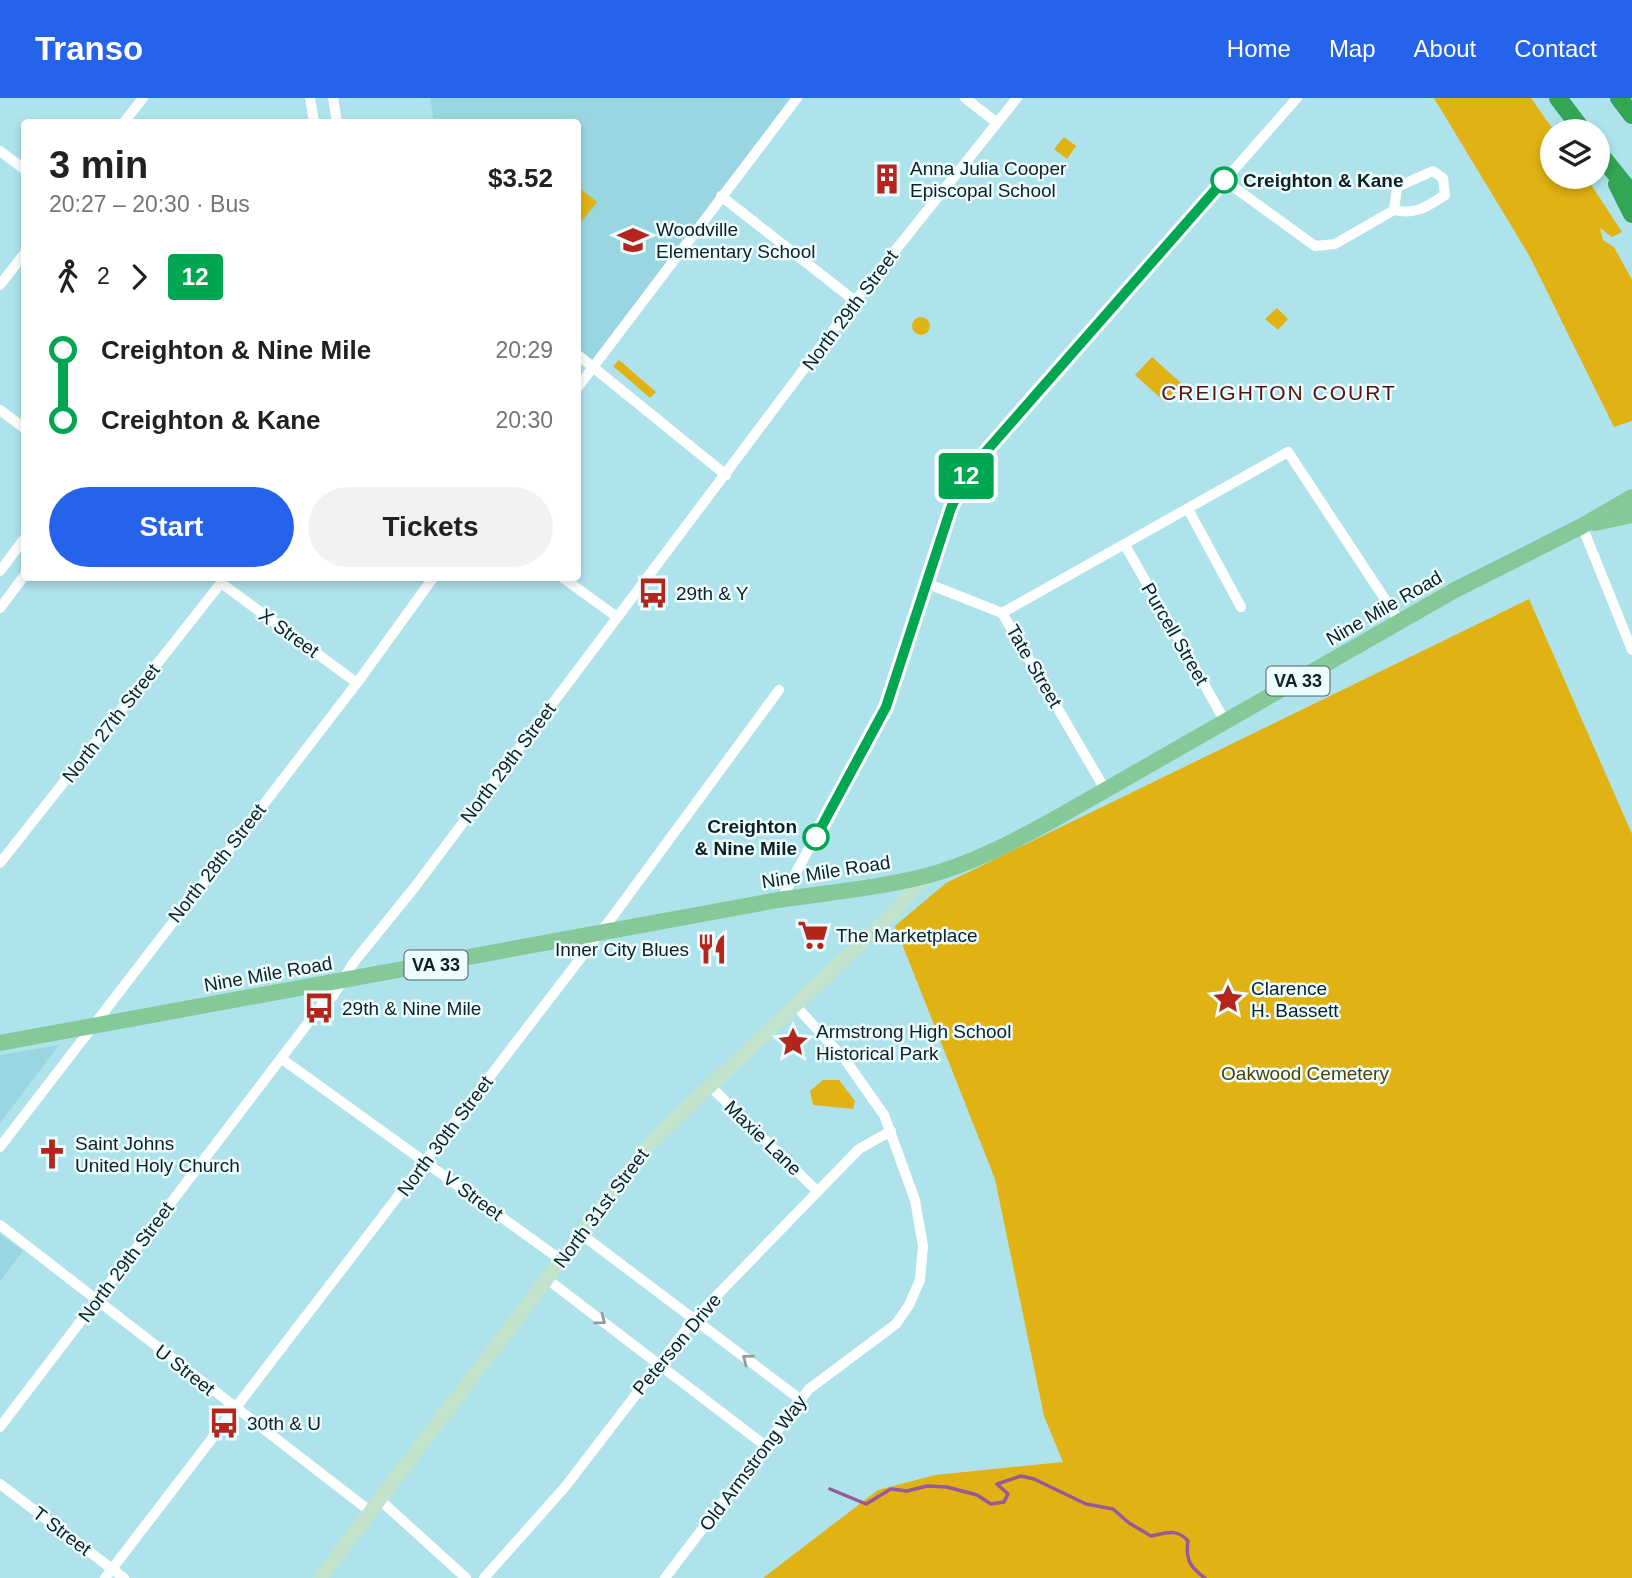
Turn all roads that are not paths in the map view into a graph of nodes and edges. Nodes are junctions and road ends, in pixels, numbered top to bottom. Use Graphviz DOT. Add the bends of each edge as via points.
graph roads {
  1 [pos="143,98"];
  2 [pos="310,98"];
  3 [pos="332,98"];
  4 [pos="797,98"];
  5 [pos="965,98"];
  6 [pos="1017,98"];
  7 [pos="1297,98"];
  8 [pos="1558,98"];
  9 [pos="1619,98"];
  10 [pos="1632,115"];
  11 [pos="126,119"];
  12 [pos="314,119"];
  13 [pos="336,119"];
  14 [pos="1574,119"];
  15 [pos="996,122"];
  16 [pos="0,151"];
  17 [pos="21,167"];
  18 [pos="1610,168"];
  19 [pos="1224,180"];
  20 [pos="1632,194"];
  21 [pos="721,196"];
  22 [pos="1394,211"];
  23 [pos="1632,214"];
  24 [pos="21,258"];
  25 [pos="0,285"];
  26 [pos="855,301"];
  27 [pos="581,358"];
  28 [pos="593,368"];
  29 [pos="581,383"];
  30 [pos="0,410"];
  31 [pos="21,426"];
  32 [pos="726,475"];
  33 [pos="1632,497"];
  34 [pos="1188,509"];
  35 [pos="1632,515"];
  36 [pos="1582,526"];
  37 [pos="21,544"];
  38 [pos="1125,545"];
  39 [pos="0,571"];
  40 [pos="21,580"];
  41 [pos="431,581"];
  42 [pos="568,581"];
  43 [pos="221,583"];
  44 [pos="926,583"];
  45 [pos="1241,607"];
  46 [pos="0,608"];
  47 [pos="1002,612"];
  48 [pos="617,617"];
  49 [pos="1400,622"];
  50 [pos="1632,650"];
  51 [pos="357,683"];
  52 [pos="779,690"];
  53 [pos="1226,723"];
  54 [pos="1106,791"];
  55 [pos="0,863"];
  56 [pos="925,876"];
  57 [pos="781,900"];
  58 [pos="600,933"];
  59 [pos="343,983"];
  60 [pos="795,1005"];
  61 [pos="90,1027"];
  62 [pos="0,1043"];
  63 [pos="282,1059"];
  64 [pos="709,1086"];
  65 [pos="891,1131"];
  66 [pos="0,1147"];
  67 [pos="425,1162"];
  68 [pos="816,1190"];
  69 [pos="0,1225"];
  70 [pos="582,1234"];
  71 [pos="561,1260"];
  72 [pos="547,1279"];
  73 [pos="97,1300"];
  74 [pos="694,1319"];
  75 [pos="658,1363"];
  76 [pos="802,1400"];
  77 [pos="235,1409"];
  78 [pos="0,1427"];
  79 [pos="766,1447"];
  80 [pos="0,1484"];
  81 [pos="375,1506"];
  82 [pos="109,1574"];
  83 [pos="124,1578"];
  84 [pos="320,1578"];
  85 [pos="466,1578"];
  86 [pos="485,1578"];
  87 [pos="665,1578"];
  1 -- 11 [label="street"];
  2 -- 12 [label="street"];
  3 -- 13 [label="street"];
  4 -- 21 [label="street"];
  5 -- 15 [label="street"];
  6 -- 15 [label="street, North 29th Street"];
  7 -- 19 [label="street"];
  8 -- 14 [label="highway"];
  9 -- 10 [label="highway"];
  15 -- 26 [label="street, North 29th Street"];
  16 -- 17 [label="street"];
  18 -- 20 [label="highway"];
  18 -- 23 [label="highway"];
  19 -- 22 [label="street" via="1315,247 1335,244"];
  19 -- 44 [label="street" via="968,472"];
  21 -- 26 [label="street"];
  21 -- 28 [label="street"];
  22 -- 22 [label="street" via="1408,214 1445,195 1443,178 1433,171 1397,187"];
  24 -- 25 [label="street"];
  26 -- 32 [label="street, North 29th Street"];
  27 -- 28 [label="street"];
  28 -- 29 [label="street"];
  28 -- 32 [label="street"];
  30 -- 31 [label="street"];
  32 -- 48 [label="street, North 29th Street"];
  33 -- 36 [label="main road, Nine Mile Road / VA 33"];
  34 -- 38 [label="street"];
  34 -- 45 [label="street"];
  34 -- 49 [label="street" via="1288,452"];
  35 -- 36 [label="main road, Nine Mile Road / VA 33"];
  36 -- 49 [label="main road, Nine Mile Road / VA 33"];
  36 -- 50 [label="street"];
  37 -- 39 [label="street"];
  38 -- 47 [label="street"];
  38 -- 53 [label="street, Purcell Street"];
  40 -- 46 [label="street"];
  41 -- 51 [label="street, North 28th Street"];
  42 -- 48 [label="street"];
  43 -- 51 [label="street, X Street"];
  43 -- 55 [label="street, North 27th Street"];
  44 -- 47 [label="street, Tate Street"];
  44 -- 57 [label="street" via="886,707"];
  47 -- 54 [label="street, Tate Street"];
  48 -- 59 [label="street, North 29th Street" via="354,962"];
  49 -- 53 [label="main road, Nine Mile Road / VA 33"];
  51 -- 61 [label="street, North 28th Street"];
  52 -- 58 [label="street, North 30th Street"];
  53 -- 54 [label="main road, Nine Mile Road / VA 33"];
  54 -- 56 [label="main road, Nine Mile Road / VA 33" via="1008,845"];
  56 -- 57 [label="main road, Nine Mile Road / VA 33"];
  56 -- 60 [label="street, North 31st Street" via="895,911"];
  57 -- 58 [label="main road, Nine Mile Road / VA 33"];
  58 -- 59 [label="main road, Nine Mile Road / VA 33"];
  58 -- 67 [label="street, North 30th Street"];
  59 -- 61 [label="main road, Nine Mile Road / VA 33"];
  59 -- 63 [label="street, North 29th Street"];
  60 -- 64 [label="street, North 31st Street"];
  60 -- 65 [label="street, Old Armstrong Way" via="856,1072"];
  61 -- 62 [label="main road, Nine Mile Road / VA 33"];
  61 -- 66 [label="street, North 28th Street"];
  63 -- 67 [label="street, V Street"];
  63 -- 73 [label="street, North 29th Street"];
  64 -- 68 [label="street, Maxie Lane"];
  64 -- 70 [label="street, North 31st Street" via="650,1143"];
  65 -- 68 [label="street, Peterson Drive" via="864,1144"];
  65 -- 76 [label="street, Old Armstrong Way" via="915,1200 923,1246 920,1280 896,1324"];
  67 -- 71 [label="street, V Street"];
  67 -- 77 [label="street, North 30th Street"];
  68 -- 74 [label="street, Peterson Drive"];
  69 -- 73 [label="street, U Street"];
  70 -- 71 [label="street, North 31st Street"];
  70 -- 74 [label="street"];
  71 -- 72 [label="street, North 31st Street"];
  72 -- 75 [label="street, one-way"];
  72 -- 81 [label="street, North 31st Street"];
  73 -- 77 [label="street, U Street"];
  73 -- 78 [label="street, North 29th Street"];
  74 -- 75 [label="street, Peterson Drive"];
  76 -- 74 [label="street, one-way"];
  75 -- 79 [label="street"];
  75 -- 86 [label="street, Peterson Drive" via="565,1487"];
  76 -- 79 [label="street, Old Armstrong Way"];
  77 -- 81 [label="street, U Street"];
  77 -- 82 [label="street, North 30th Street"];
  79 -- 87 [label="street, Old Armstrong Way"];
  80 -- 82 [label="street, T Street"];
  81 -- 84 [label="street, North 31st Street"];
  81 -- 85 [label="street, U Street"];
  82 -- 83 [label="street, T Street"];
}
